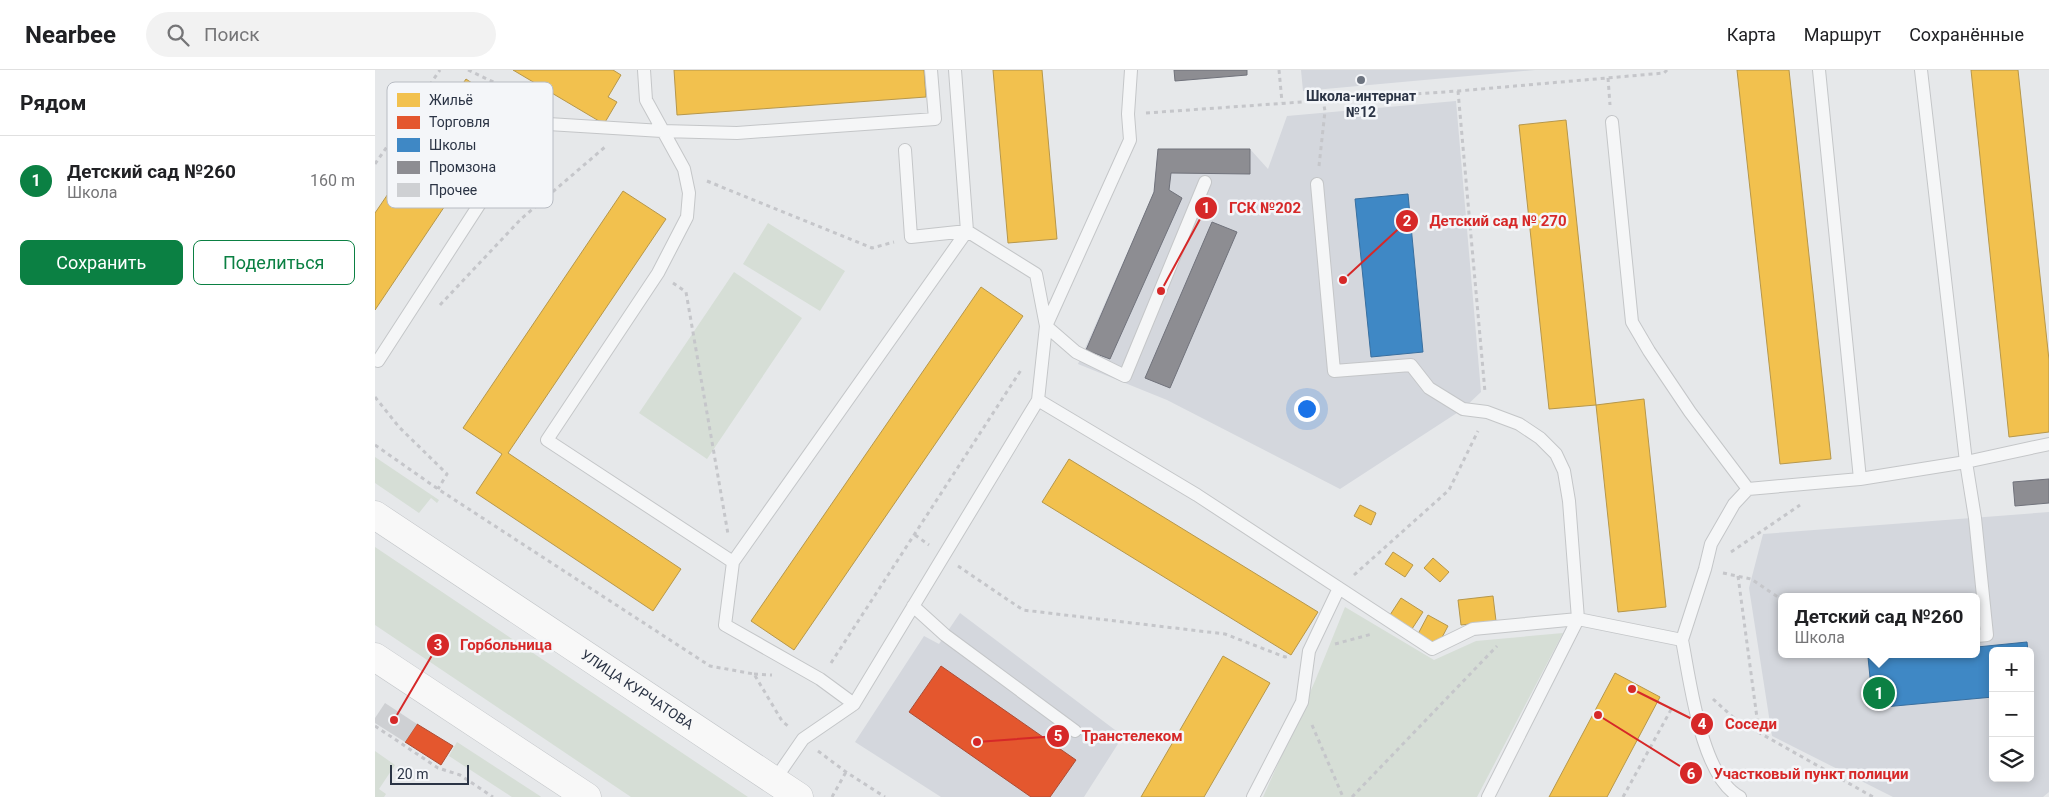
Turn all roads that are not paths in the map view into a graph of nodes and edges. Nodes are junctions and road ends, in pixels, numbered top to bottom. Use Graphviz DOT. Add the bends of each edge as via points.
graph roads {
  1 [pos="644,70"];
  2 [pos="931,70"];
  3 [pos="955,70"];
  4 [pos="1131,70"];
  5 [pos="1819,70"];
  6 [pos="1921,70"];
  7 [pos="1611,122"];
  8 [pos="553,124"];
  9 [pos="662,131"];
  10 [pos="905,150"];
  11 [pos="1205,182"];
  12 [pos="1317,184"];
  13 [pos="477,208"];
  14 [pos="967,231"];
  15 [pos="1046,326"];
  16 [pos="378,361"];
  17 [pos="1038,400"];
  18 [pos="2049,444"];
  19 [pos="1966,462"];
  20 [pos="1860,479"];
  21 [pos="1748,489"];
  22 [pos="375,515"];
  23 [pos="733,562"];
  24 [pos="1339,588"];
  25 [pos="913,606"];
  26 [pos="1578,619"];
  27 [pos="1980,636"];
  28 [pos="1682,640"];
  29 [pos="375,657"];
  30 [pos="854,704"];
  31 [pos="1075,731"];
  32 [pos="775,781"];
  33 [pos="575,793"];
  34 [pos="799,797"];
  35 [pos="1253,797"];
  36 [pos="1488,797"];
  37 [pos="1740,797"];
  1 -- 9 [label="lane" via="646,100"];
  2 -- 9 [label="lane" via="935,119 737,133"];
  3 -- 14 [label="lane"];
  4 -- 15 [label="lane" via="1130,140"];
  5 -- 20 [label="lane"];
  6 -- 19 [label="lane"];
  7 -- 21 [label="lane" via="1632,322 1690,412"];
  8 -- 9 [label="lane"];
  9 -- 23 [label="lane" via="684,169 689,193 687,217 658,273 547,440"];
  10 -- 14 [label="lane" via="911,237"];
  11 -- 15 [label="lane" via="1125,376 1076,352"];
  12 -- 26 [label="lane" via="1334,371 1411,365 1429,388 1463,409 1487,412 1519,424 1556,454 1569,501"];
  13 -- 16 [label="lane"];
  14 -- 15 [label="lane" via="1036,274"];
  14 -- 23 [label="lane"];
  15 -- 17 [label="lane"];
  17 -- 24 [label="lane" via="1197,495"];
  17 -- 25 [label="lane"];
  18 -- 19 [label="lane"];
  19 -- 20 [label="lane"];
  19 -- 27 [label="lane" via="1987,635"];
  20 -- 21 [label="lane"];
  21 -- 28 [label="lane" via="1733,504 1711,544"];
  22 -- 32 [label="main road, УЛИЦА КУРЧАТОВА"];
  23 -- 30 [label="lane" via="725,625 821,679"];
  24 -- 26 [label="lane" via="1432,649 1473,629"];
  24 -- 35 [label="lane" via="1309,651 1302,702"];
  25 -- 30 [label="lane"];
  25 -- 31 [label="lane" via="945,634"];
  26 -- 28 [label="lane"];
  26 -- 36 [label="lane"];
  28 -- 37 [label="lane" via="1697,720 1713,766 1731,792"];
  29 -- 33 [label="main road"];
  30 -- 32 [label="lane" via="803,739"];
  32 -- 34 [label="main road, УЛИЦА КУРЧАТОВА"];
}
